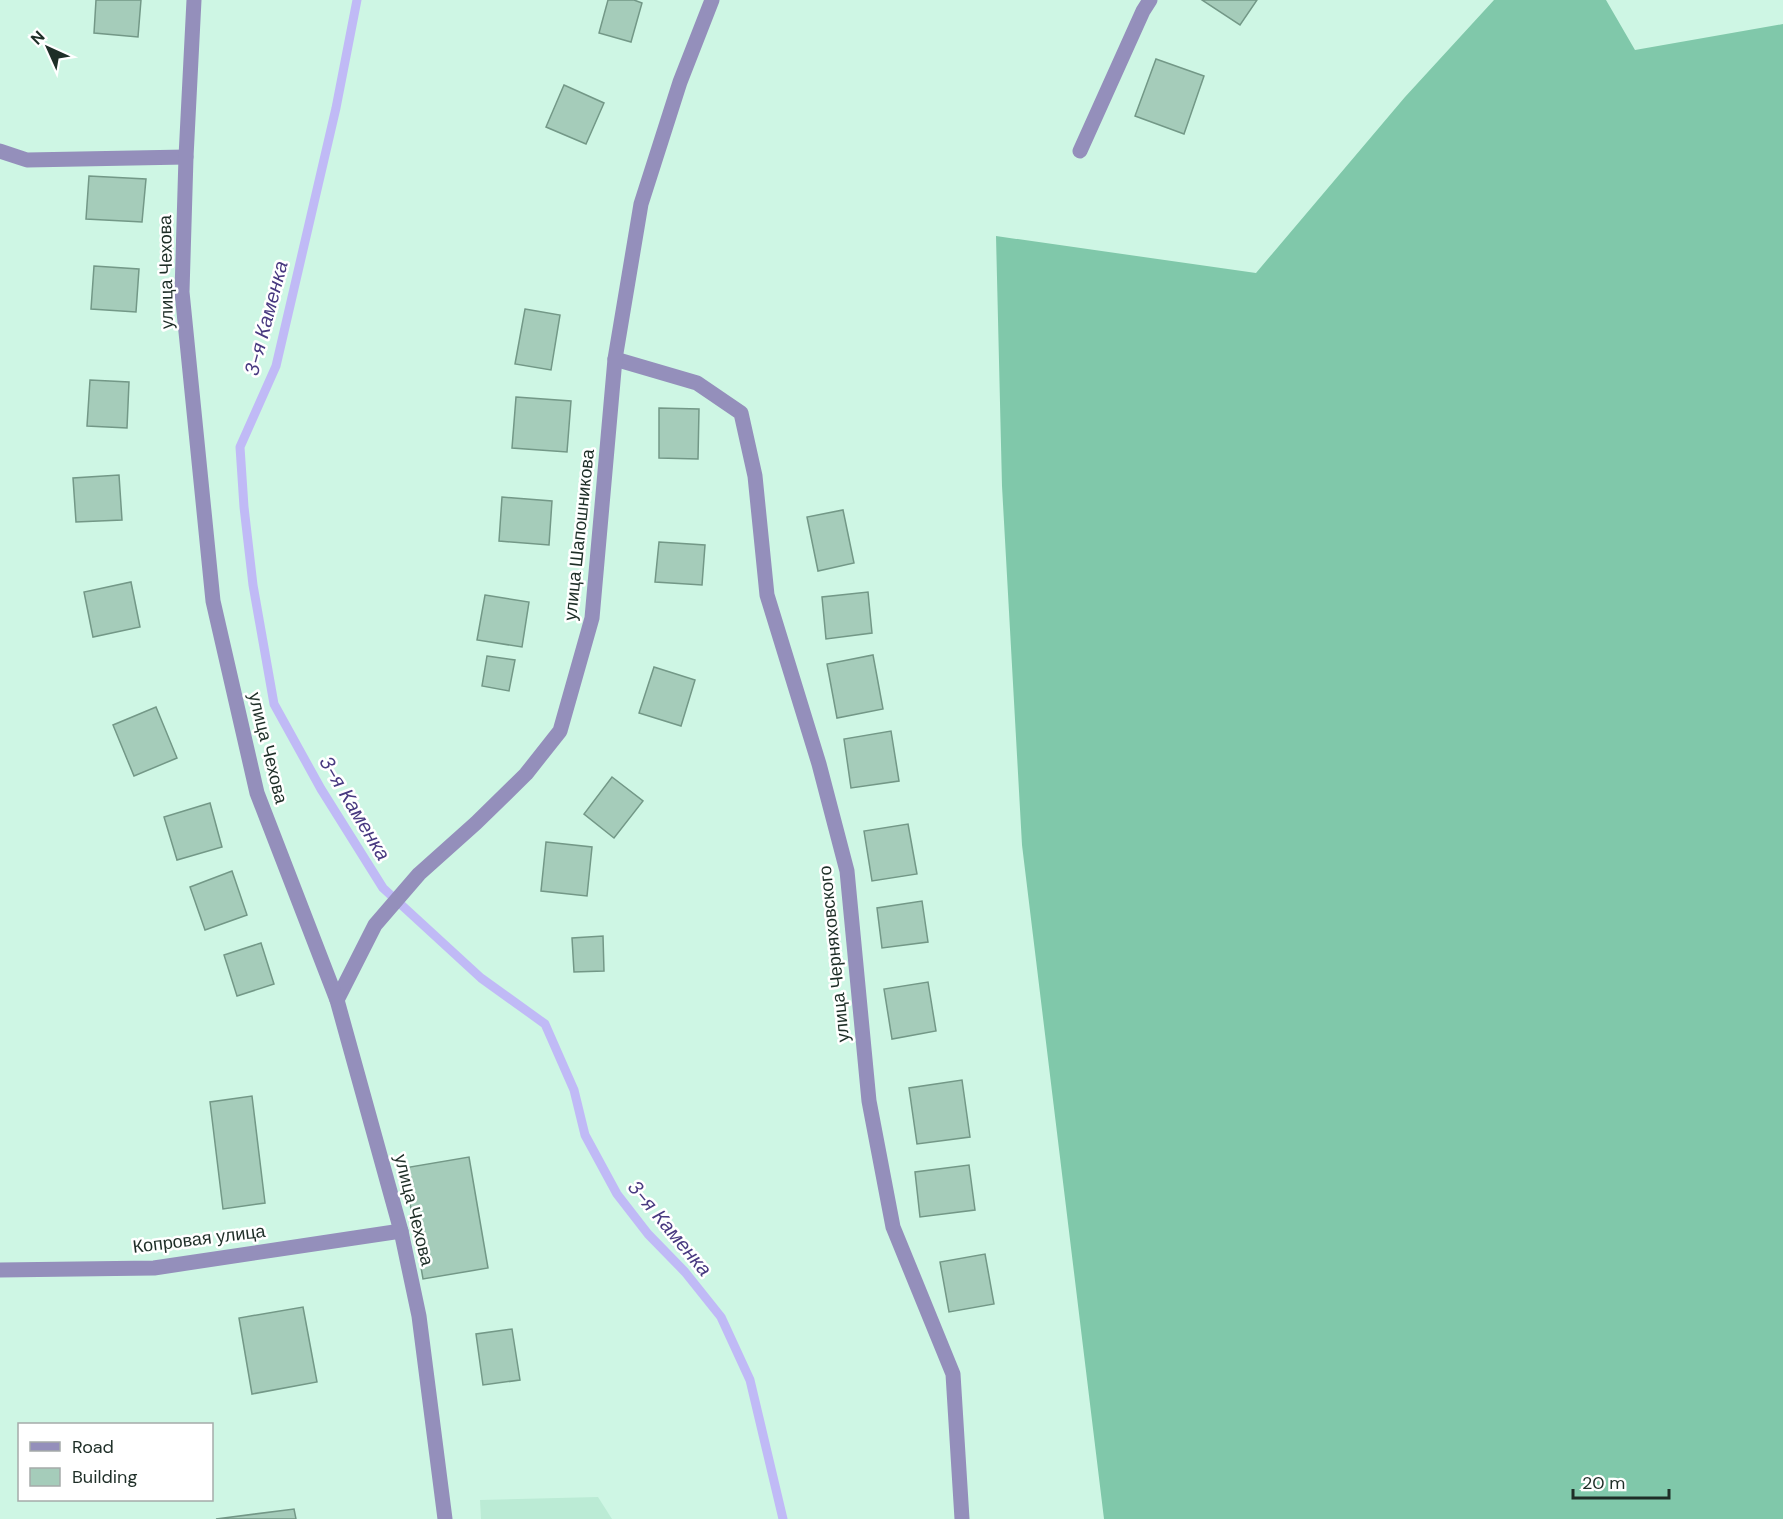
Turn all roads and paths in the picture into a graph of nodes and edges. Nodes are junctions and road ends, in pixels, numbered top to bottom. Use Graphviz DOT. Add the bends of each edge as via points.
graph roads {
  1 [pos="194,0"];
  2 [pos="712,0"];
  3 [pos="1150,0"];
  4 [pos="0,151"];
  5 [pos="1080,152"];
  6 [pos="186,157"];
  7 [pos="615,359"];
  8 [pos="337,1000"];
  9 [pos="401,1231"];
  10 [pos="0,1269"];
  11 [pos="446,1519"];
  12 [pos="962,1519"];
  1 -- 6 [label="street, улица Чехова"];
  2 -- 7 [label="street, улица Шапошникова" via="680,82 641,204"];
  3 -- 5 [label="street"];
  4 -- 6 [label="street" via="27,160"];
  6 -- 8 [label="street, улица Чехова" via="182,292 213,602 257,793"];
  7 -- 8 [label="street, улица Шапошникова" via="592,618 560,731 526,774 419,874 375,925"];
  7 -- 12 [label="street, улица Черняховского" via="697,383 741,413 755,476 767,595 848,871 869,1101 893,1227 953,1374"];
  8 -- 9 [label="street, улица Чехова"];
  9 -- 10 [label="street, Копровая улица" via="154,1268"];
  9 -- 11 [label="street, улица Чехова" via="419,1316"];
}
